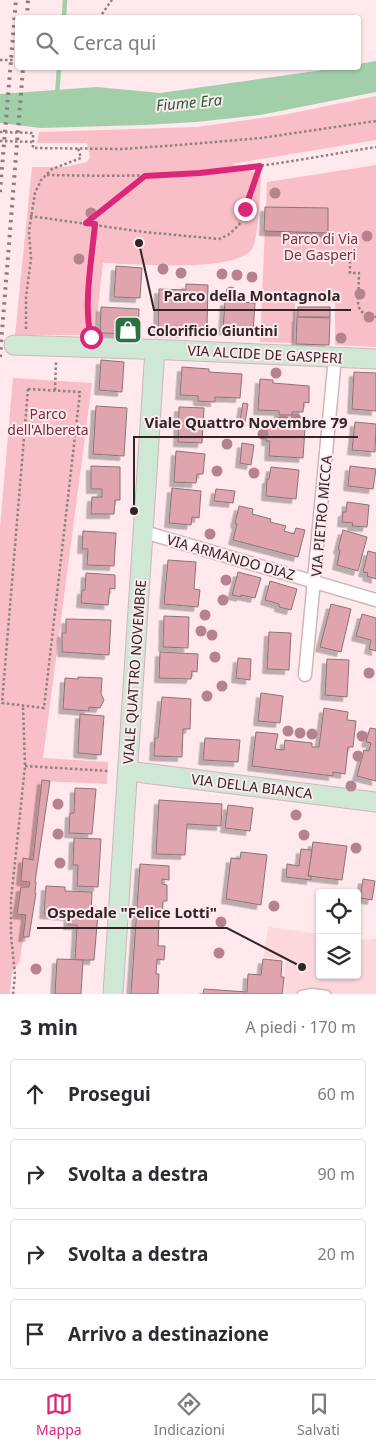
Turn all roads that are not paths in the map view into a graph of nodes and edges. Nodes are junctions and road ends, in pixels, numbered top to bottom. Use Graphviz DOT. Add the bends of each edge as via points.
graph roads {
  1 [pos="20,340"];
  2 [pos="154,349"];
  3 [pos="335,358"];
  4 [pos="376,360"];
  5 [pos="144,532"];
  6 [pos="315,582"];
  7 [pos="376,600"];
  8 [pos="305,675"];
  9 [pos="118,771"];
  10 [pos="376,802"];
  11 [pos="113,994"];
  12 [pos="301,994"];
  13 [pos="326,994"];
  1 -- 2 [label="street, VIA ALCIDE DE GASPERI" via="57,346"];
  2 -- 3 [label="street, VIA ALCIDE DE GASPERI"];
  2 -- 5 [label="street, VIALE QUATTRO NOVEMBRE"];
  3 -- 4 [label="street, VIA ALCIDE DE GASPERI"];
  3 -- 6 [label="street, VIA PIETRO MICCA"];
  5 -- 6 [label="street, VIA ARMANDO DIAZ"];
  5 -- 9 [label="street, VIALE QUATTRO NOVEMBRE"];
  6 -- 7 [label="street, VIA ARMANDO DIAZ"];
  6 -- 8 [label="street, VIA PIETRO MICCA"];
  9 -- 10 [label="street, VIA DELLA BIANCA"];
  9 -- 11 [label="street, VIALE QUATTRO NOVEMBRE"];
  12 -- 13 [label="lane"];
}
